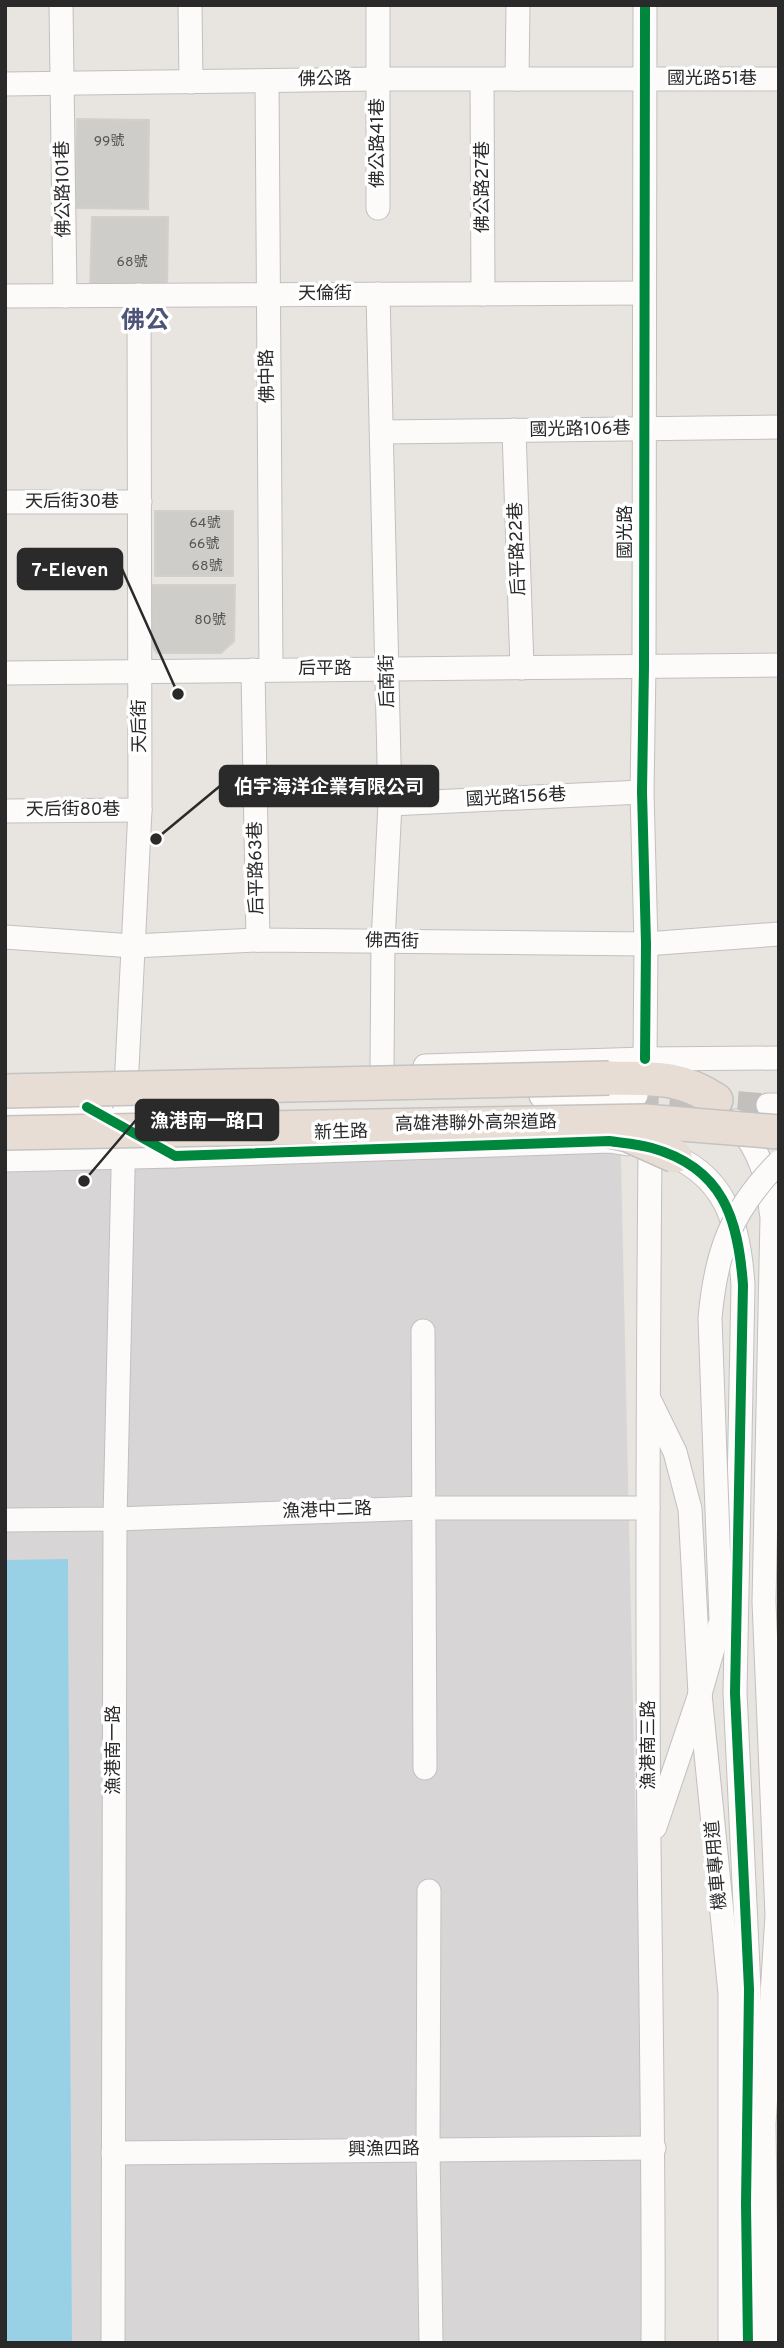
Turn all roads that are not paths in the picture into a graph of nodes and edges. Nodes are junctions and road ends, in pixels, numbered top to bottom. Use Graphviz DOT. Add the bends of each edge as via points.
graph roads {
  1 [pos="61,5"];
  2 [pos="190,5"];
  3 [pos="378,5"];
  4 [pos="518,5"];
  5 [pos="645,5"];
  6 [pos="645,78"];
  7 [pos="378,79"];
  8 [pos="482,79"];
  9 [pos="517,79"];
  10 [pos="779,79"];
  11 [pos="267,81"];
  12 [pos="191,82"];
  13 [pos="5,83"];
  14 [pos="63,83"];
  15 [pos="378,208"];
  16 [pos="644,293"];
  17 [pos="378,294"];
  18 [pos="483,294"];
  19 [pos="139,295"];
  20 [pos="267,295"];
  21 [pos="5,296"];
  22 [pos="65,296"];
  23 [pos="779,427"];
  24 [pos="644,429"];
  25 [pos="514,430"];
  26 [pos="382,432"];
  27 [pos="5,502"];
  28 [pos="139,502"];
  29 [pos="779,665"];
  30 [pos="644,667"];
  31 [pos="522,668"];
  32 [pos="388,669"];
  33 [pos="262,670"];
  34 [pos="140,671"];
  35 [pos="5,673"];
  36 [pos="642,792"];
  37 [pos="390,804"];
  38 [pos="140,810"];
  39 [pos="5,811"];
  40 [pos="779,934"];
  41 [pos="5,937"];
  42 [pos="258,940"];
  43 [pos="383,942"];
  44 [pos="646,944"];
  45 [pos="133,946"];
  46 [pos="779,1058"];
  47 [pos="645,1059"];
  48 [pos="382,1069"];
  49 [pos="127,1073"];
  50 [pos="5,1076"];
  51 [pos="623,1086"];
  52 [pos="5,1091"];
  53 [pos="716,1100"];
  54 [pos="126,1101"];
  55 [pos="5,1107"];
  56 [pos="87,1107"];
  57 [pos="776,1115"];
  58 [pos="5,1120"];
  59 [pos="124,1128"];
  60 [pos="5,1133"];
  61 [pos="5,1147"];
  62 [pos="663,1152"];
  63 [pos="175,1156"];
  64 [pos="124,1157"];
  65 [pos="5,1160"];
  66 [pos="779,1162"];
  67 [pos="423,1331"];
  68 [pos="648,1397"];
  69 [pos="425,1508"];
  70 [pos="648,1508"];
  71 [pos="115,1519"];
  72 [pos="5,1520"];
  73 [pos="721,1620"];
  74 [pos="736,1693"];
  75 [pos="700,1695"];
  76 [pos="425,1768"];
  77 [pos="649,1845"];
  78 [pos="429,1891"];
  79 [pos="778,1911"];
  80 [pos="779,2059"];
  81 [pos="779,2133"];
  82 [pos="654,2148"];
  83 [pos="428,2150"];
  84 [pos="113,2153"];
  85 [pos="113,2343"];
  86 [pos="430,2343"];
  87 [pos="653,2343"];
  88 [pos="730,2343"];
  89 [pos="748,2343"];
  90 [pos="767,2343"];
  1 -- 14 [label="street, 佛公路101巷"];
  2 -- 12 [label="street"];
  3 -- 7 [label="street, 佛公路41巷"];
  4 -- 9 [label="street"];
  5 -- 6 [label="street, 國光路"];
  6 -- 9 [label="street, 佛公路"];
  6 -- 10 [label="street, 國光路51巷"];
  6 -- 16 [label="street, 國光路"];
  7 -- 8 [label="street, 佛公路"];
  7 -- 11 [label="street, 佛公路"];
  7 -- 15 [label="street, 佛公路41巷"];
  8 -- 9 [label="street, 佛公路"];
  8 -- 18 [label="street, 佛公路27巷"];
  11 -- 12 [label="street, 佛公路"];
  11 -- 20 [label="street, 佛中路"];
  12 -- 14 [label="street, 佛公路"];
  13 -- 14 [label="street, 佛公路"];
  14 -- 22 [label="street, 佛公路101巷"];
  16 -- 18 [label="street, 天倫街"];
  16 -- 24 [label="street, 國光路"];
  17 -- 18 [label="street, 天倫街"];
  17 -- 20 [label="street, 天倫街"];
  17 -- 26 [label="street, 后南街"];
  19 -- 20 [label="street, 天倫街"];
  19 -- 22 [label="street, 天倫街"];
  19 -- 28 [label="street, 天后街"];
  20 -- 33 [label="street, 佛中路"];
  21 -- 22 [label="street, 天倫街"];
  23 -- 24 [label="street, 國光路106巷"];
  24 -- 25 [label="street, 國光路106巷"];
  24 -- 30 [label="street, 國光路"];
  25 -- 26 [label="street, 國光路106巷"];
  25 -- 31 [label="street, 后平路22巷"];
  26 -- 32 [label="street, 后南街"];
  27 -- 28 [label="street, 天后街30巷"];
  28 -- 34 [label="street, 天后街"];
  29 -- 30 [label="street, 后平路"];
  30 -- 31 [label="street, 后平路"];
  30 -- 36 [label="street, 國光路"];
  31 -- 32 [label="street, 后平路"];
  32 -- 33 [label="street, 后平路"];
  32 -- 37 [label="street, 后南街"];
  33 -- 34 [label="street, 后平路"];
  33 -- 42 [label="street, 后平路63巷"];
  34 -- 35 [label="street, 后平路"];
  34 -- 38 [label="street, 天后街"];
  36 -- 37 [label="street, 國光路156巷"];
  36 -- 44 [label="street, 國光路"];
  37 -- 43 [label="street, 后南街"];
  38 -- 39 [label="street, 天后街80巷"];
  38 -- 45 [label="street, 天后街"];
  40 -- 44 [label="street, 佛西街"];
  41 -- 45 [label="street, 佛西街"];
  42 -- 43 [label="street, 佛西街"];
  42 -- 45 [label="street, 佛西街"];
  43 -- 44 [label="street, 佛西街"];
  43 -- 48 [label="street, 后南街"];
  44 -- 47 [label="street, 國光路"];
  45 -- 49 [label="street, 天后街"];
  46 -- 47 [label="street"];
  47 -- 48 [label="street"];
  47 -- 53 [label="street" via="671,1069"];
  48 -- 49 [label="street"];
  49 -- 50 [label="street"];
  49 -- 54 [label="street, 天后街"];
  51 -- 52 [label="highway, bridge"];
  51 -- 53 [label="highway" via="678,1081"];
  51 -- 54 [label="street, 新生路"];
  53 -- 79 [label="street" via="750,1139 765,1170 772,1217 764,1602"];
  54 -- 56 [label="street, 新生路"];
  54 -- 59 [label="street, 天后街"];
  55 -- 56 [label="street, 新生路"];
  56 -- 59 [label="street, 新生路"];
  57 -- 58 [label="highway, 高雄港聯外高架道路" via="644,1110"];
  57 -- 60 [label="highway, 高雄港聯外高架道路, bridge"];
  59 -- 63 [label="street, 新生路"];
  59 -- 64 [label="street, 天后街"];
  61 -- 62 [label="highway, bridge" via="610,1131"];
  62 -- 63 [label="street, 新生路" via="609,1141"];
  62 -- 68 [label="street, 漁港南三路"];
  62 -- 74 [label="street" via="697,1170 714,1187 728,1208 740,1246"];
  63 -- 64 [label="street, 新生路"];
  64 -- 65 [label="street, 新生路"];
  64 -- 71 [label="street, 漁港南一路"];
  66 -- 73 [label="street, bridge" via="740,1210 723,1245 714,1279 710,1318"];
  67 -- 69 [label="street"];
  68 -- 70 [label="street, 漁港南三路"];
  68 -- 75 [label="street, 機車專用道" via="675,1452 690,1509"];
  69 -- 70 [label="street, 漁港中二路"];
  69 -- 71 [label="street, 漁港中二路"];
  69 -- 76 [label="street"];
  70 -- 77 [label="street, 漁港南三路"];
  71 -- 72 [label="street, 漁港中二路"];
  71 -- 84 [label="street, 漁港南一路"];
  73 -- 74 [label="street"];
  73 -- 75 [label="street"];
  74 -- 89 [label="street" via="749,1989"];
  75 -- 77 [label="street"];
  75 -- 88 [label="street, 機車專用道" via="730,1993"];
  77 -- 82 [label="street, 漁港南三路"];
  78 -- 83 [label="street"];
  79 -- 90 [label="street" via="764,2124"];
  80 -- 81 [label="street"];
  82 -- 83 [label="street, 興漁四路"];
  82 -- 87 [label="street, 漁港南三路"];
  83 -- 84 [label="street, 興漁四路"];
  83 -- 86 [label="street"];
  84 -- 85 [label="street, 漁港南一路"];
}
